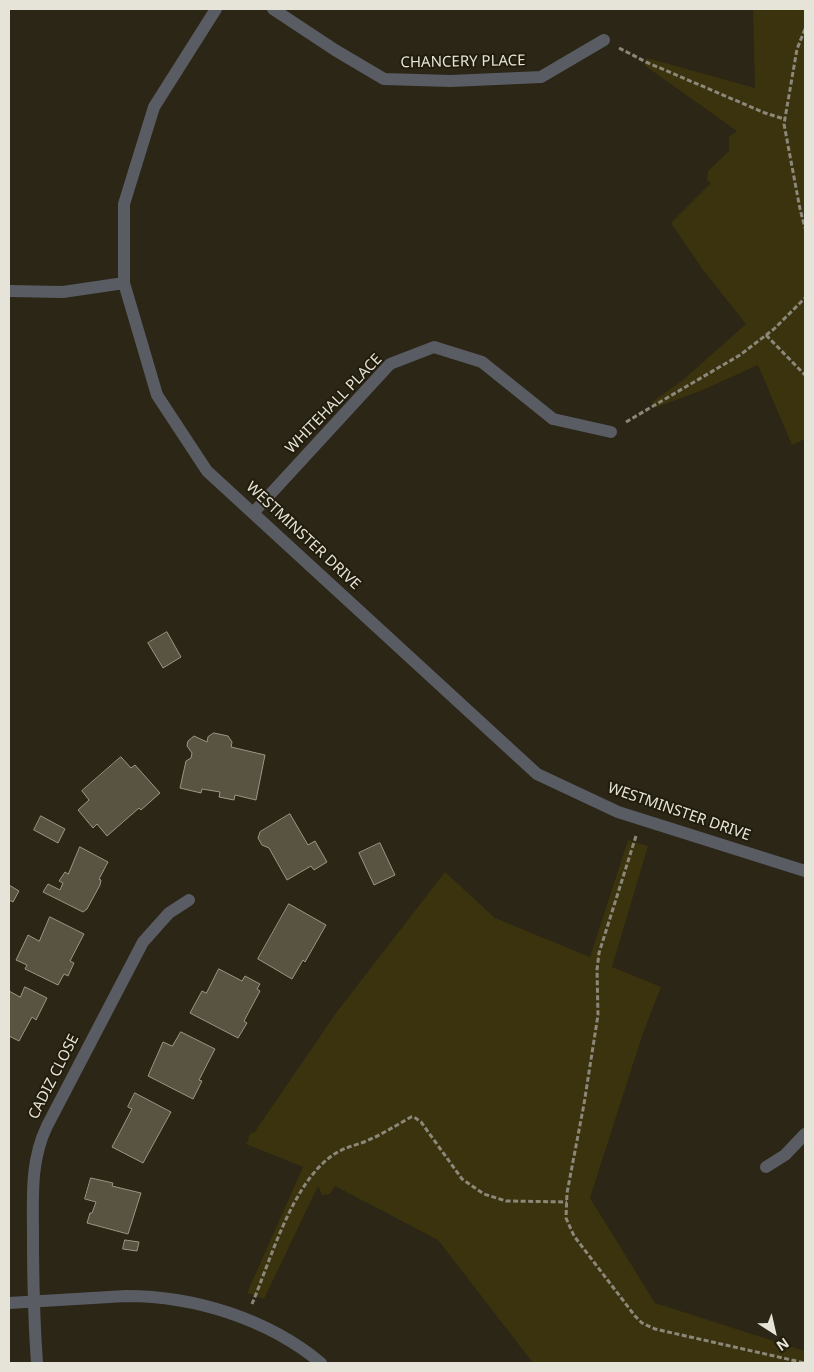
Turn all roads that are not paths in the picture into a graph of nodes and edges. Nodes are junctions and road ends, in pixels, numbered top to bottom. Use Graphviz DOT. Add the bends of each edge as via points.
graph roads {
  1 [pos="216,9"];
  2 [pos="273,9"];
  3 [pos="604,40"];
  4 [pos="124,283"];
  5 [pos="9,291"];
  6 [pos="611,432"];
  7 [pos="253,513"];
  8 [pos="805,871"];
  9 [pos="189,900"];
  10 [pos="805,1134"];
  11 [pos="766,1167"];
  12 [pos="33,1301"];
  13 [pos="9,1303"];
  14 [pos="37,1363"];
  15 [pos="321,1363"];
  1 -- 4 [label="street, WESTMINSTER DRIVE" via="154,107 124,204"];
  2 -- 3 [label="street, CHANCERY PLACE" via="384,79 451,81 542,77"];
  4 -- 5 [label="street" via="63,292"];
  4 -- 7 [label="street, WESTMINSTER DRIVE" via="158,395 207,471"];
  6 -- 7 [label="street, WHITEHALL PLACE" via="553,419 482,362 434,347 390,364"];
  7 -- 8 [label="street, WESTMINSTER DRIVE" via="537,774 618,812"];
  9 -- 12 [label="street, CADIZ CLOSE" via="169,913 143,942 42,1137 33,1171"];
  10 -- 11 [label="street" via="785,1155"];
  12 -- 13 [label="street"];
  12 -- 14 [label="street, CADIZ CLOSE"];
  12 -- 15 [label="street" via="145,1296 187,1302 246,1319 282,1336"];
}
